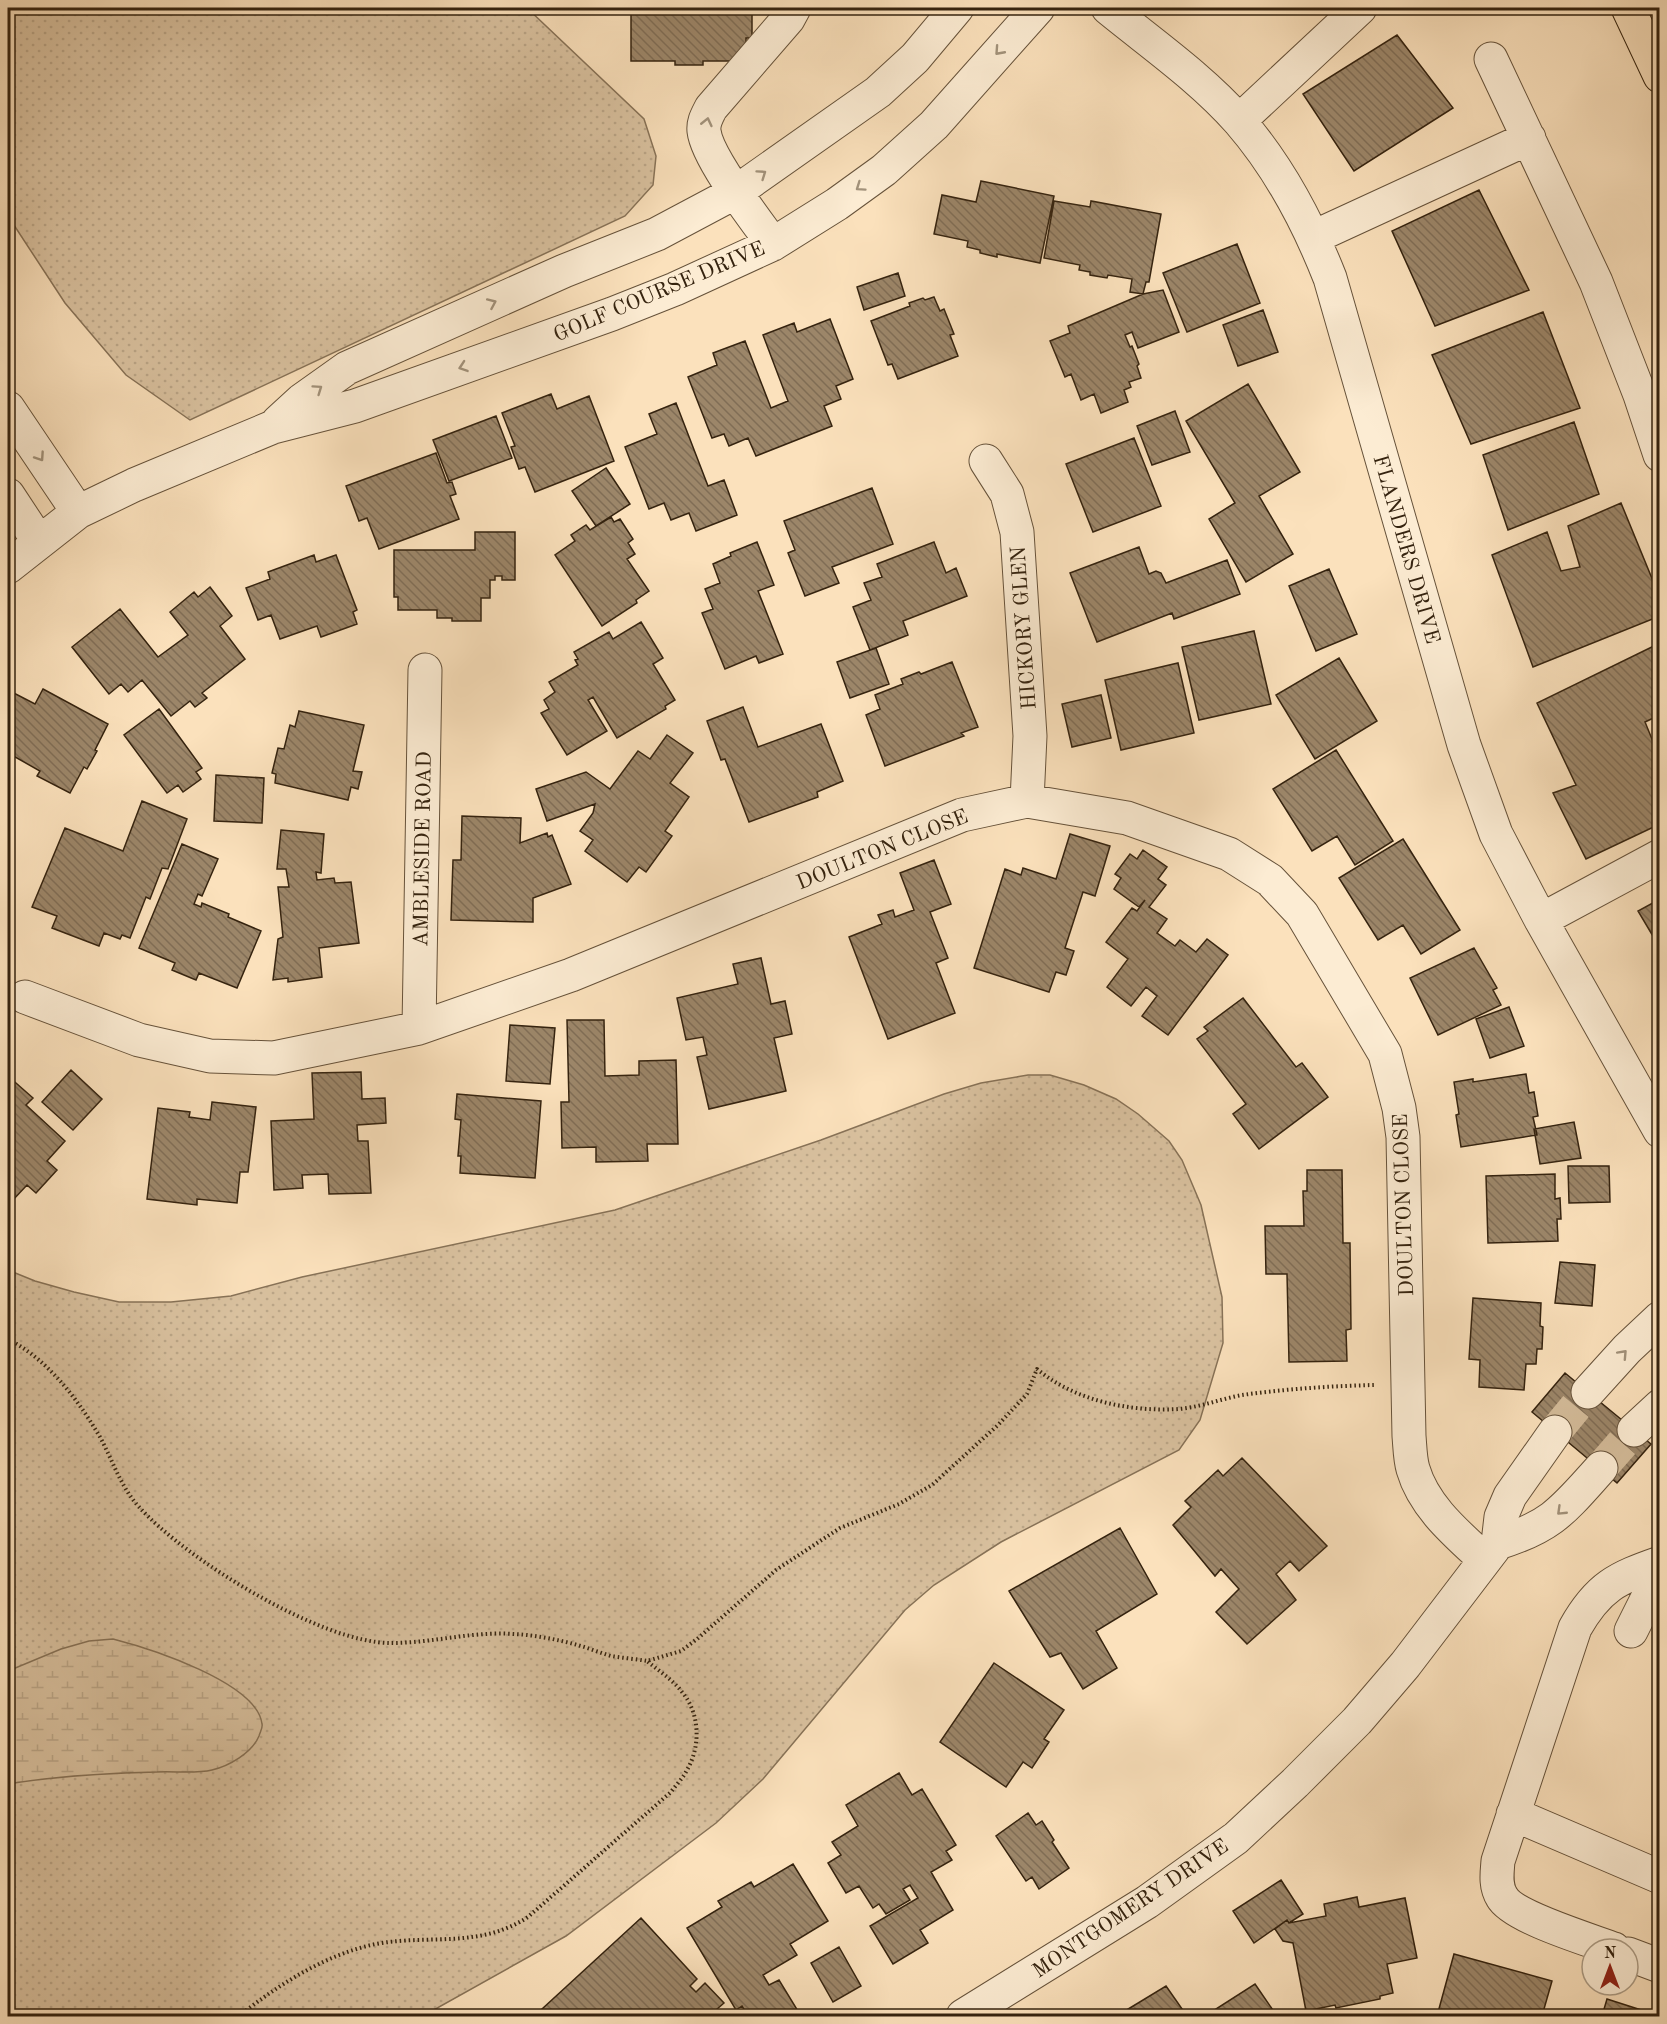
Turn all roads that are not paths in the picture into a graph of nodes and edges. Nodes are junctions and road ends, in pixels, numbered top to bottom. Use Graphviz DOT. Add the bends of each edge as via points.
graph roads {
  1 [pos="794,8"];
  2 [pos="957,8"];
  3 [pos="1038,8"];
  4 [pos="1108,8"];
  5 [pos="1360,8"];
  6 [pos="1628,8"];
  7 [pos="1491,59"];
  8 [pos="1659,76"];
  9 [pos="1239,121"];
  10 [pos="1529,138"];
  11 [pos="736,192"];
  12 [pos="1314,237"];
  13 [pos="772,244"];
  14 [pos="8,408"];
  15 [pos="273,427"];
  16 [pos="1659,455"];
  17 [pos="986,461"];
  18 [pos="8,495"];
  19 [pos="78,512"];
  20 [pos="39,542"];
  21 [pos="8,567"];
  22 [pos="425,670"];
  23 [pos="1027,801"];
  24 [pos="1659,856"];
  25 [pos="1541,920"];
  26 [pos="25,997"];
  27 [pos="419,1028"];
  28 [pos="1659,1131"];
  29 [pos="1659,1318"];
  30 [pos="1588,1392"];
  31 [pos="1659,1406"];
  32 [pos="1634,1430"];
  33 [pos="1556,1432"];
  34 [pos="1601,1468"];
  35 [pos="1492,1551"];
  36 [pos="1659,1563"];
  37 [pos="1659,1578"];
  38 [pos="1631,1631"];
  39 [pos="1513,1814"];
  40 [pos="1659,1877"];
  41 [pos="1582,1937"];
  42 [pos="1640,1959"];
  43 [pos="1659,1966"];
  44 [pos="963,2016"];
  11 -- 1 [label="street, one-way" via="707,145 705,119"];
  11 -- 2 [label="street, GOLF COURSE DRIVE, one-way" via="878,92 915,58"];
  3 -- 13 [label="street, GOLF COURSE DRIVE, one-way" via="934,125 884,170"];
  4 -- 9 [label="street, FLANDERS DRIVE"];
  5 -- 9 [label="street"];
  6 -- 8 [label="highway"];
  7 -- 10 [label="street"];
  9 -- 12 [label="street, FLANDERS DRIVE" via="1271,163"];
  10 -- 12 [label="street"];
  10 -- 16 [label="street" via="1596,282"];
  11 -- 13 [label="street"];
  15 -- 11 [label="street, GOLF COURSE DRIVE, one-way" via="302,400 347,369 564,271 657,234"];
  12 -- 25 [label="street, FLANDERS DRIVE" via="1330,278 1464,745 1496,834"];
  13 -- 15 [label="street, GOLF COURSE DRIVE, one-way" via="602,318 355,406"];
  14 -- 19 [label="street, one-way"];
  15 -- 19 [label="street, GOLF COURSE DRIVE"];
  17 -- 23 [label="street, HICKORY GLEN" via="1007,494 1017,532 1030,736"];
  18 -- 20 [label="street"];
  19 -- 20 [label="street, GOLF COURSE DRIVE"];
  20 -- 21 [label="street, GOLF COURSE DRIVE"];
  22 -- 27 [label="street, AMBLESIDE ROAD"];
  23 -- 27 [label="street, DOULTON CLOSE" via="962,814 571,975"];
  23 -- 35 [label="street, DOULTON CLOSE" via="1127,818 1229,854 1270,880 1302,915 1385,1054 1399,1108 1412,1467 1428,1502 1454,1532"];
  24 -- 25 [label="street"];
  25 -- 28 [label="street, FLANDERS DRIVE"];
  26 -- 27 [label="street, DOULTON CLOSE" via="139,1040 210,1056 274,1058"];
  30 -- 29 [label="street, one-way"];
  31 -- 32 [label="street"];
  33 -- 35 [label="street, MONTGOMERY DRIVE" via="1510,1496"];
  34 -- 35 [label="street, one-way" via="1557,1516"];
  35 -- 44 [label="street, MONTGOMERY DRIVE" via="1357,1721 1236,1838 1147,1902"];
  36 -- 39 [label="street" via="1622,1578 1587,1606 1575,1628"];
  37 -- 38 [label="street"];
  39 -- 40 [label="street"];
  39 -- 41 [label="street" via="1498,1861 1502,1899 1526,1916"];
  42 -- 43 [label="street"];
}
